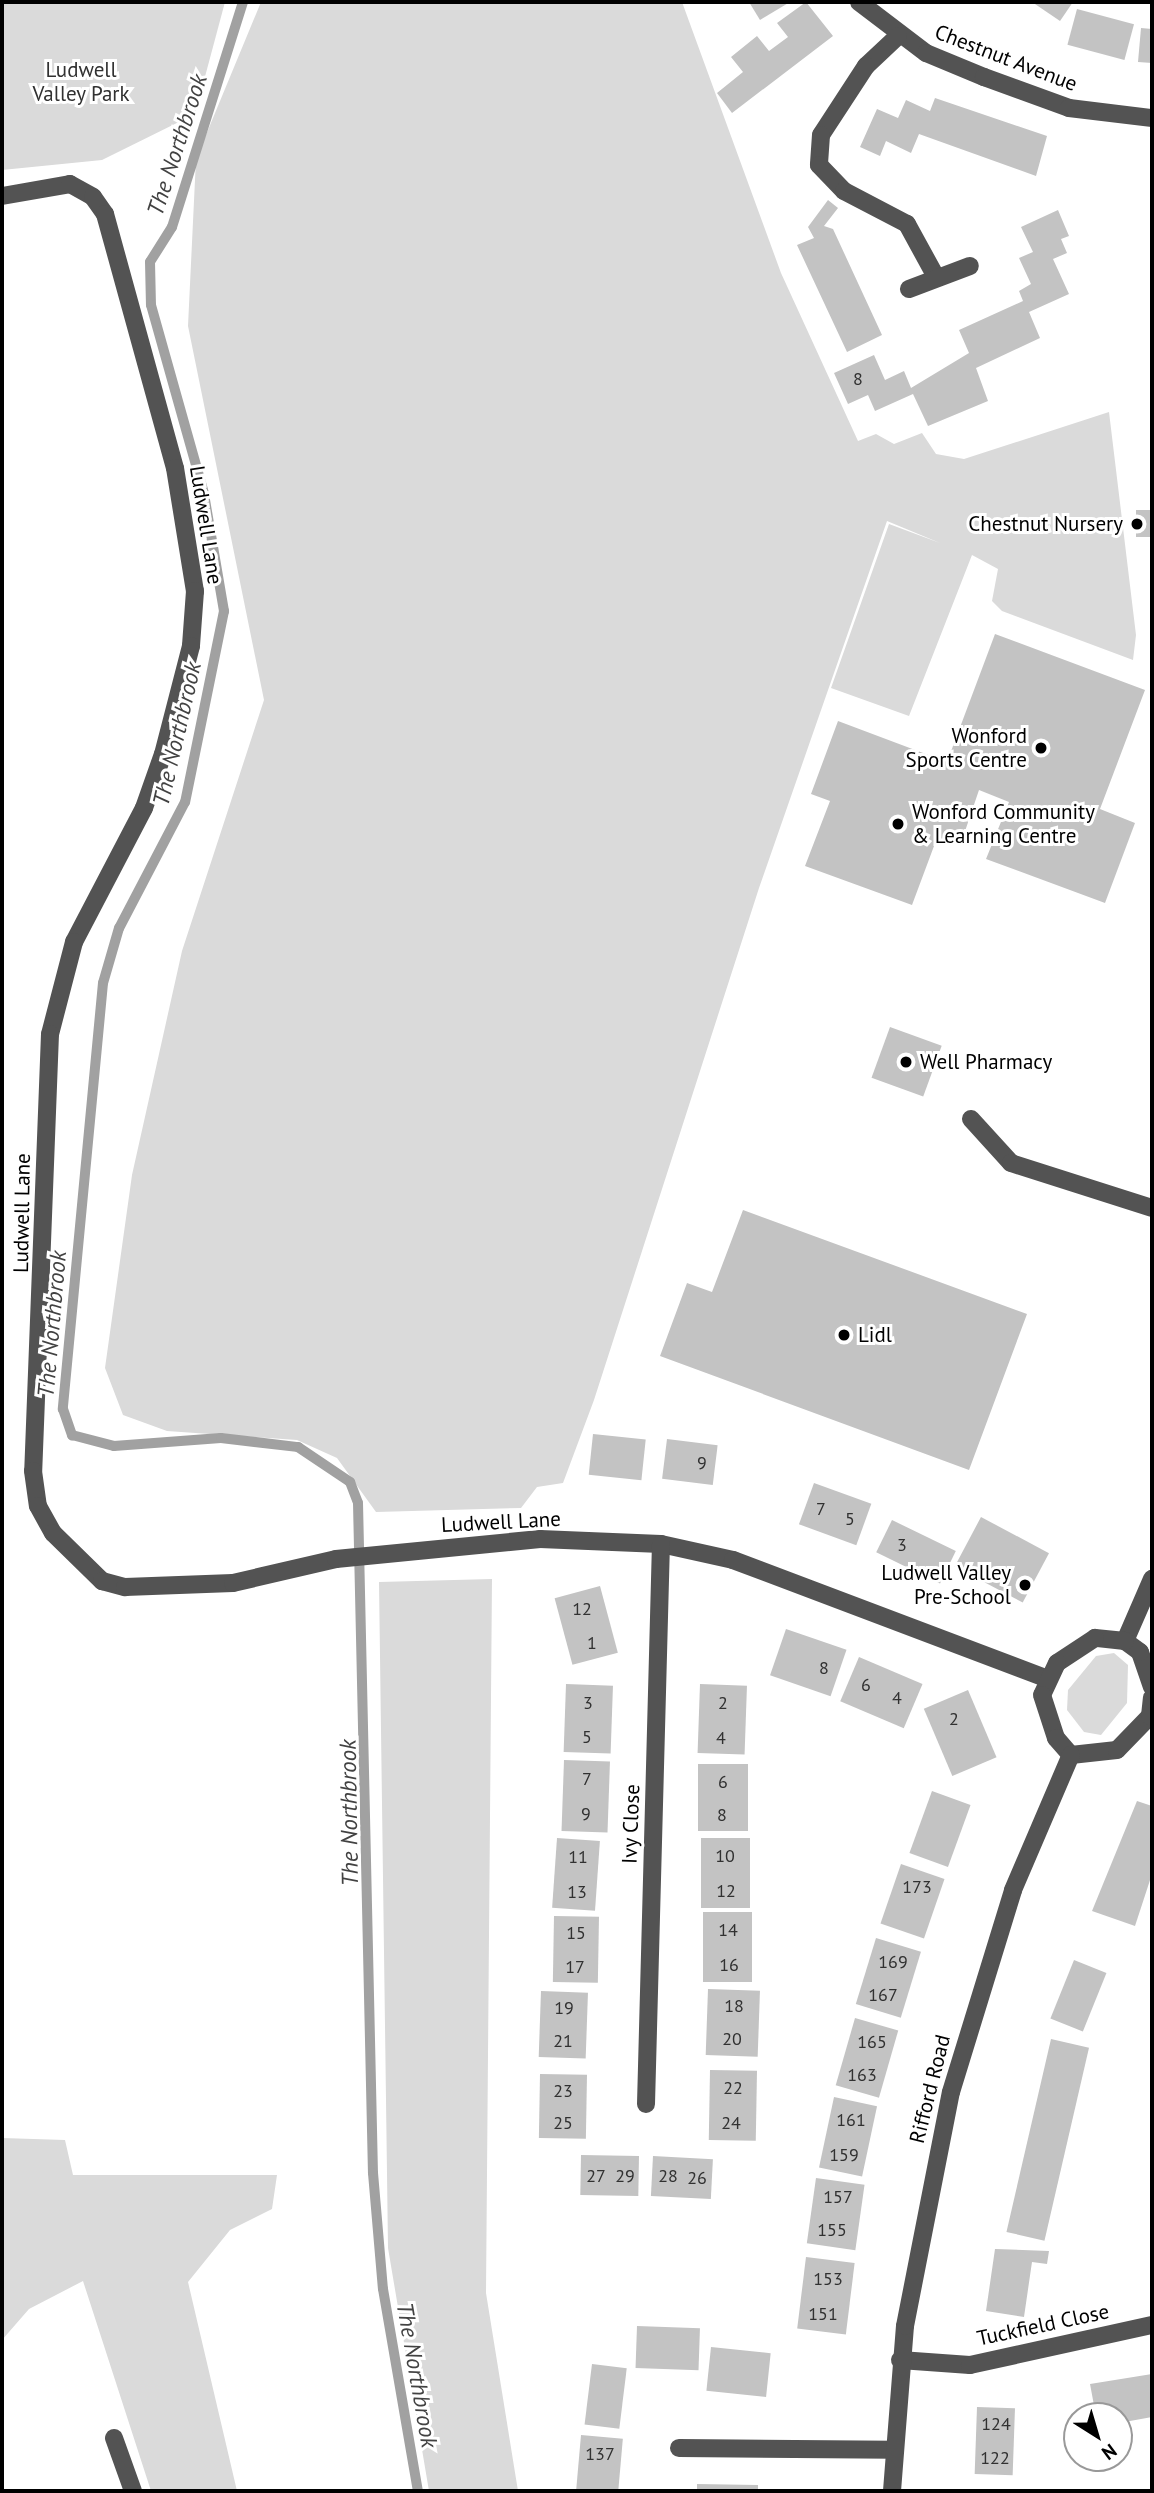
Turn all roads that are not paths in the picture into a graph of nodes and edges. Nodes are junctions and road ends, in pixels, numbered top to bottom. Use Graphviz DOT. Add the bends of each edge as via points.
graph roads {
  1 [pos="859,2"];
  2 [pos="898,36"];
  3 [pos="1152,118"];
  4 [pos="2,196"];
  5 [pos="970,266"];
  6 [pos="936,277"];
  7 [pos="909,289"];
  8 [pos="971,1119"];
  9 [pos="1152,1208"];
  10 [pos="661,1544"];
  11 [pos="1152,1579"];
  12 [pos="1125,1641"];
  13 [pos="1046,1678"];
  14 [pos="1152,1687"];
  15 [pos="1152,1710"];
  16 [pos="1071,1755"];
  17 [pos="646,2104"];
  18 [pos="1152,2325"];
  19 [pos="900,2360"];
  20 [pos="114,2438"];
  21 [pos="679,2448"];
  22 [pos="893,2450"];
  23 [pos="133,2491"];
  24 [pos="892,2491"];
  1 -- 2 [label="street, Chestnut Avenue"];
  2 -- 3 [label="street, Chestnut Avenue" via="926,53 1059,105"];
  2 -- 6 [label="street" via="866,66 821,135 819,165 844,191 907,224"];
  4 -- 10 [label="street, Ludwell Lane" via="70,184 93,197 105,214 175,468 195,591 191,646 163,754 58,986 45,1078 47,1217 33,1471 38,1506 53,1533 103,1581 125,1587 233,1583 336,1559 540,1539"];
  5 -- 6 [label="street"];
  6 -- 7 [label="street"];
  8 -- 9 [label="street" via="1011,1163"];
  10 -- 13 [label="street, Ludwell Lane" via="733,1560"];
  10 -- 17 [label="street, Ivy Close"];
  11 -- 12 [label="street"];
  12 -- 13 [label="street" via="1094,1638 1076,1646"];
  12 -- 14 [label="street" via="1140,1652"];
  13 -- 16 [label="street" via="1045,1715"];
  15 -- 16 [label="street" via="1117,1750"];
  16 -- 19 [label="street, Rifford Road" via="986,1967 920,2233"];
  18 -- 19 [label="street, Tuckfield Close" via="970,2365"];
  19 -- 22 [label="street, Rifford Road"];
  20 -- 23 [label="street"];
  21 -- 22 [label="street"];
  22 -- 24 [label="street, Rifford Road"];
}
